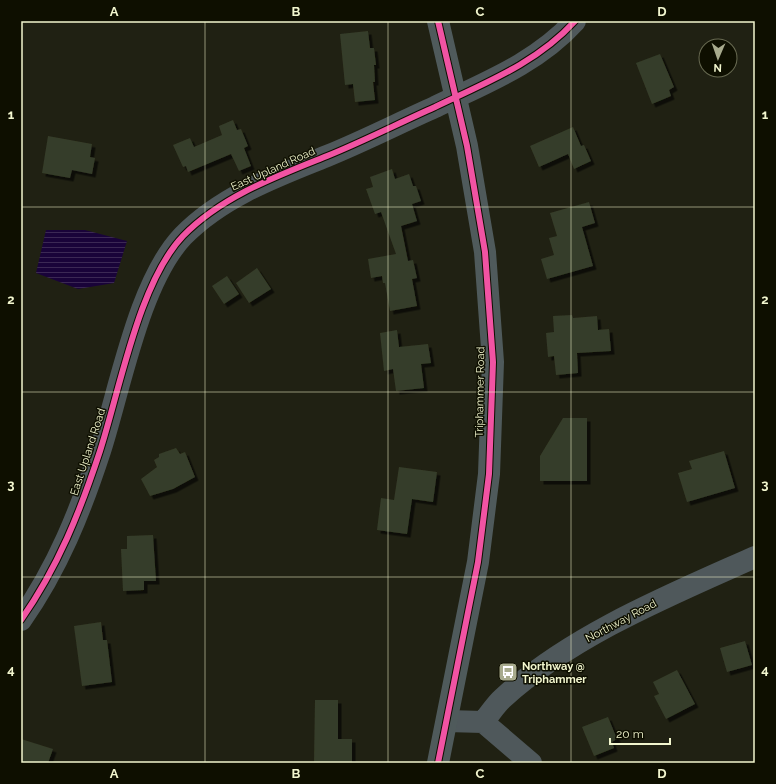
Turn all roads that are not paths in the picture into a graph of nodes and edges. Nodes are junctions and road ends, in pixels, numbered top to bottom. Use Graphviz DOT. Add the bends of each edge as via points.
graph roads {
  1 [pos="438,21"];
  2 [pos="575,21"];
  3 [pos="454,98"];
  4 [pos="755,557"];
  5 [pos="21,620"];
  6 [pos="447,721"];
  7 [pos="483,722"];
  8 [pos="438,763"];
  9 [pos="531,763"];
  1 -- 3 [label="street, Triphammer Road"];
  2 -- 3 [label="street, East Upland Road" via="561,37 533,57 504,75"];
  3 -- 5 [label="street, East Upland Road" via="241,194 207,216 181,239 155,281 140,317 100,451 72,529 44,587"];
  3 -- 6 [label="street, Triphammer Road" via="467,146 485,252 492,362 489,474 478,562"];
  4 -- 7 [label="street, Northway Road" via="602,629 534,673 502,699"];
  6 -- 7 [label="street"];
  6 -- 8 [label="street, Triphammer Road"];
  7 -- 9 [label="street"];
}
